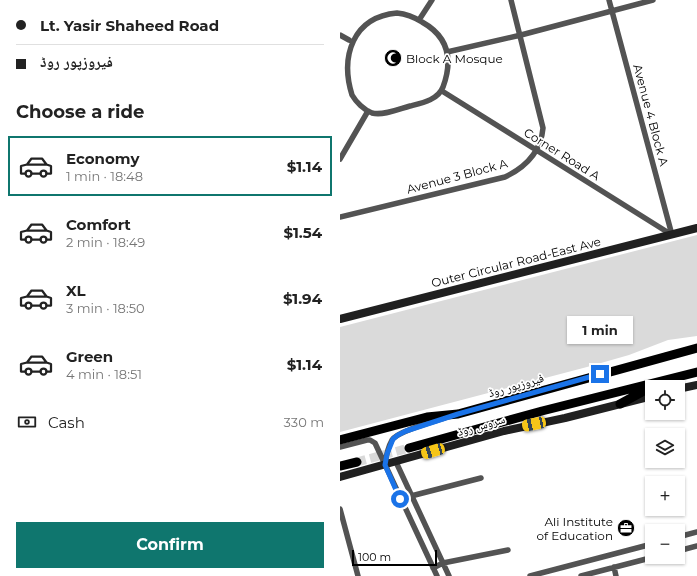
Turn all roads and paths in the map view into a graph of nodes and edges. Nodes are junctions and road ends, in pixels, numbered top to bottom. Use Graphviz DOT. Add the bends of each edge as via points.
graph roads {
  1 [pos="432,0"];
  2 [pos="512,0"];
  3 [pos="609,0"];
  4 [pos="653,0"];
  5 [pos="612,11"];
  6 [pos="419,20"];
  7 [pos="521,34"];
  8 [pos="340,35"];
  9 [pos="349,40"];
  10 [pos="447,52"];
  11 [pos="442,91"];
  12 [pos="368,111"];
  13 [pos="536,151"];
  14 [pos="340,159"];
  15 [pos="340,217"];
  16 [pos="697,228"];
  17 [pos="672,235"];
  18 [pos="340,319"];
  19 [pos="697,348"];
  20 [pos="697,372"];
  21 [pos="663,380"];
  22 [pos="645,385"];
  23 [pos="697,385"];
  24 [pos="685,388"];
  25 [pos="645,390"];
  26 [pos="645,398"];
  27 [pos="620,404"];
  28 [pos="458,414"];
  29 [pos="340,440"];
  30 [pos="340,447"];
  31 [pos="409,448"];
  32 [pos="357,462"];
  33 [pos="396,462"];
  34 [pos="385,465"];
  35 [pos="340,466"];
  36 [pos="340,477"];
  37 [pos="481,478"];
  38 [pos="406,486"];
  39 [pos="395,487"];
  40 [pos="411,496"];
  41 [pos="415,503"];
  42 [pos="340,509"];
  43 [pos="406,510"];
  44 [pos="697,532"];
  45 [pos="685,535"];
  46 [pos="645,546"];
  47 [pos="697,546"];
  48 [pos="685,549"];
  49 [pos="508,550"];
  50 [pos="645,559"];
  51 [pos="443,563"];
  52 [pos="614,567"];
  53 [pos="433,568"];
  54 [pos="358,576"];
  55 [pos="437,576"];
  56 [pos="449,576"];
  57 [pos="530,576"];
  58 [pos="581,576"];
  59 [pos="616,576"];
  1 -- 6 [label="street"];
  2 -- 7 [label="street, Avenue 3 Block A"];
  3 -- 5 [label="street, Avenue 4 Block A"];
  4 -- 5 [label="street"];
  5 -- 7 [label="street"];
  5 -- 17 [label="street, Avenue 4 Block A"];
  6 -- 9 [label="street" via="405,14 383,15 362,26"];
  6 -- 10 [label="street" via="441,37"];
  7 -- 10 [label="street"];
  7 -- 13 [label="street, Avenue 3 Block A" via="543,128 542,139"];
  8 -- 9 [label="street"];
  9 -- 12 [label="street" via="343,56 343,77 354,100"];
  10 -- 11 [label="street" via="447,74"];
  11 -- 12 [label="street" via="430,100 418,104 386,112"];
  11 -- 13 [label="street, Corner Road A"];
  12 -- 14 [label="street"];
  13 -- 15 [label="street, Avenue 3 Block A" via="516,172 505,177"];
  13 -- 17 [label="street, Corner Road A"];
  16 -- 17 [label="street, Outer Circular Road-East Ave"];
  17 -- 18 [label="street, Outer Circular Road-East Ave"];
  19 -- 28 [label="main road, فیروزپور روڈ"];
  20 -- 21 [label="main road"];
  22 -- 31 [label="main road"];
  23 -- 24 [label="street"];
  25 -- 27 [label="main road"];
  26 -- 27 [label="street, سروس روڈ"];
  27 -- 33 [label="street, سروس روڈ" via="504,431"];
  28 -- 29 [label="main road, فیروزپور روڈ" via="427,417"];
  28 -- 34 [label="street" via="396,436 391,443"];
  30 -- 34 [label="street" via="370,440 375,444"];
  32 -- 35 [label="main road"];
  33 -- 34 [label="street, سروس روڈ"];
  33 -- 38 [label="street"];
  34 -- 36 [label="street, سروس روڈ"];
  34 -- 39 [label="street"];
  37 -- 40 [label="street"];
  38 -- 39 [label="street"];
  38 -- 40 [label="street"];
  39 -- 43 [label="street"];
  40 -- 41 [label="street"];
  41 -- 43 [label="street"];
  41 -- 51 [label="street"];
  42 -- 54 [label="street"];
  43 -- 53 [label="street"];
  44 -- 45 [label="street"];
  46 -- 57 [label="street"];
  47 -- 48 [label="street"];
  49 -- 51 [label="street"];
  50 -- 52 [label="street"];
  51 -- 53 [label="street"];
  51 -- 56 [label="street"];
  52 -- 58 [label="street"];
  52 -- 59 [label="street"];
  53 -- 55 [label="street"];
}
